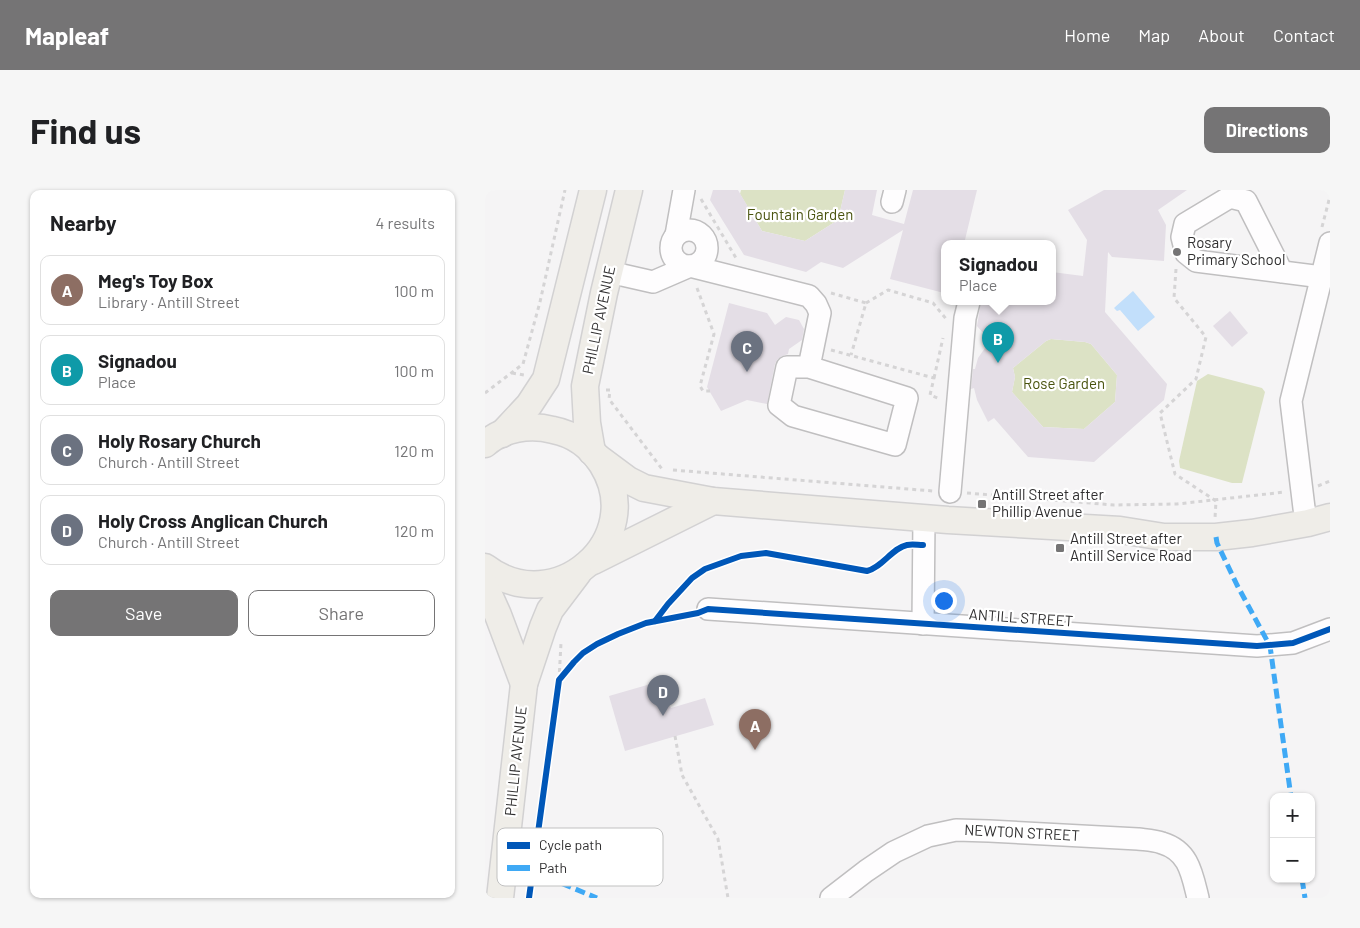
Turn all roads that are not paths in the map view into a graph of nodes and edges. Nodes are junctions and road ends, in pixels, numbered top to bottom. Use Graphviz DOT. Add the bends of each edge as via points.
graph roads {
  1 [pos="593,190"];
  2 [pos="629,190"];
  3 [pos="684,190"];
  4 [pos="1330,243"];
  5 [pos="690,266"];
  6 [pos="609,272"];
  7 [pos="1283,272"];
  8 [pos="1321,277"];
  9 [pos="968,305"];
  10 [pos="809,367"];
  11 [pos="491,440"];
  12 [pos="595,455"];
  13 [pos="950,492"];
  14 [pos="713,501"];
  15 [pos="1330,501"];
  16 [pos="1311,509"];
  17 [pos="924,518"];
  18 [pos="1120,530"];
  19 [pos="586,565"];
  20 [pos="485,567"];
  21 [pos="485,586"];
  22 [pos="708,609"];
  23 [pos="923,624"];
  24 [pos="1330,629"];
  25 [pos="524,684"];
  26 [pos="508,828"];
  27 [pos="831,898"];
  28 [pos="1198,898"];
  1 -- 11 [label="main road" via="546,379 529,405"];
  2 -- 6 [label="main road, PHILLIP AVENUE"];
  3 -- 5 [label="street" via="676,235 693,230 705,242 703,259"];
  4 -- 8 [label="street"];
  5 -- 6 [label="street" via="653,282"];
  5 -- 10 [label="street" via="809,296 820,313"];
  6 -- 12 [label="main road, PHILLIP AVENUE" via="585,386 587,423"];
  7 -- 7 [label="street" via="1196,261 1186,253 1182,237 1185,224 1230,197 1246,201"];
  7 -- 8 [label="street"];
  8 -- 16 [label="street" via="1291,401"];
  9 -- 13 [label="street"];
  10 -- 10 [label="street" via="787,368 779,405 793,416 895,445 907,398"];
  11 -- 12 [label="main road" via="516,429 546,428 574,437"];
  12 -- 14 [label="main road" via="644,488"];
  12 -- 19 [label="main road" via="611,486 613,519 601,549"];
  14 -- 17 [label="main road"];
  14 -- 19 [label="main road"];
  15 -- 16 [label="main road"];
  16 -- 18 [label="main road" via="1215,511 1162,525"];
  16 -- 18 [label="main road" via="1252,533 1216,537 1164,538"];
  17 -- 18 [label="main road"];
  17 -- 23 [label="street"];
  19 -- 20 [label="main road" via="564,580 532,585 500,577"];
  19 -- 25 [label="main road, PHILLIP AVENUE" via="550,610"];
  21 -- 25 [label="main road, PHILLIP AVENUE"];
  22 -- 23 [label="street, ANTILL STREET"];
  23 -- 24 [label="street, ANTILL STREET" via="1257,646 1293,643"];
  25 -- 26 [label="main road, PHILLIP AVENUE"];
  27 -- 28 [label="street, NEWTON STREET" via="894,852 928,836 956,830 1162,843 1181,852 1191,871"];
}
